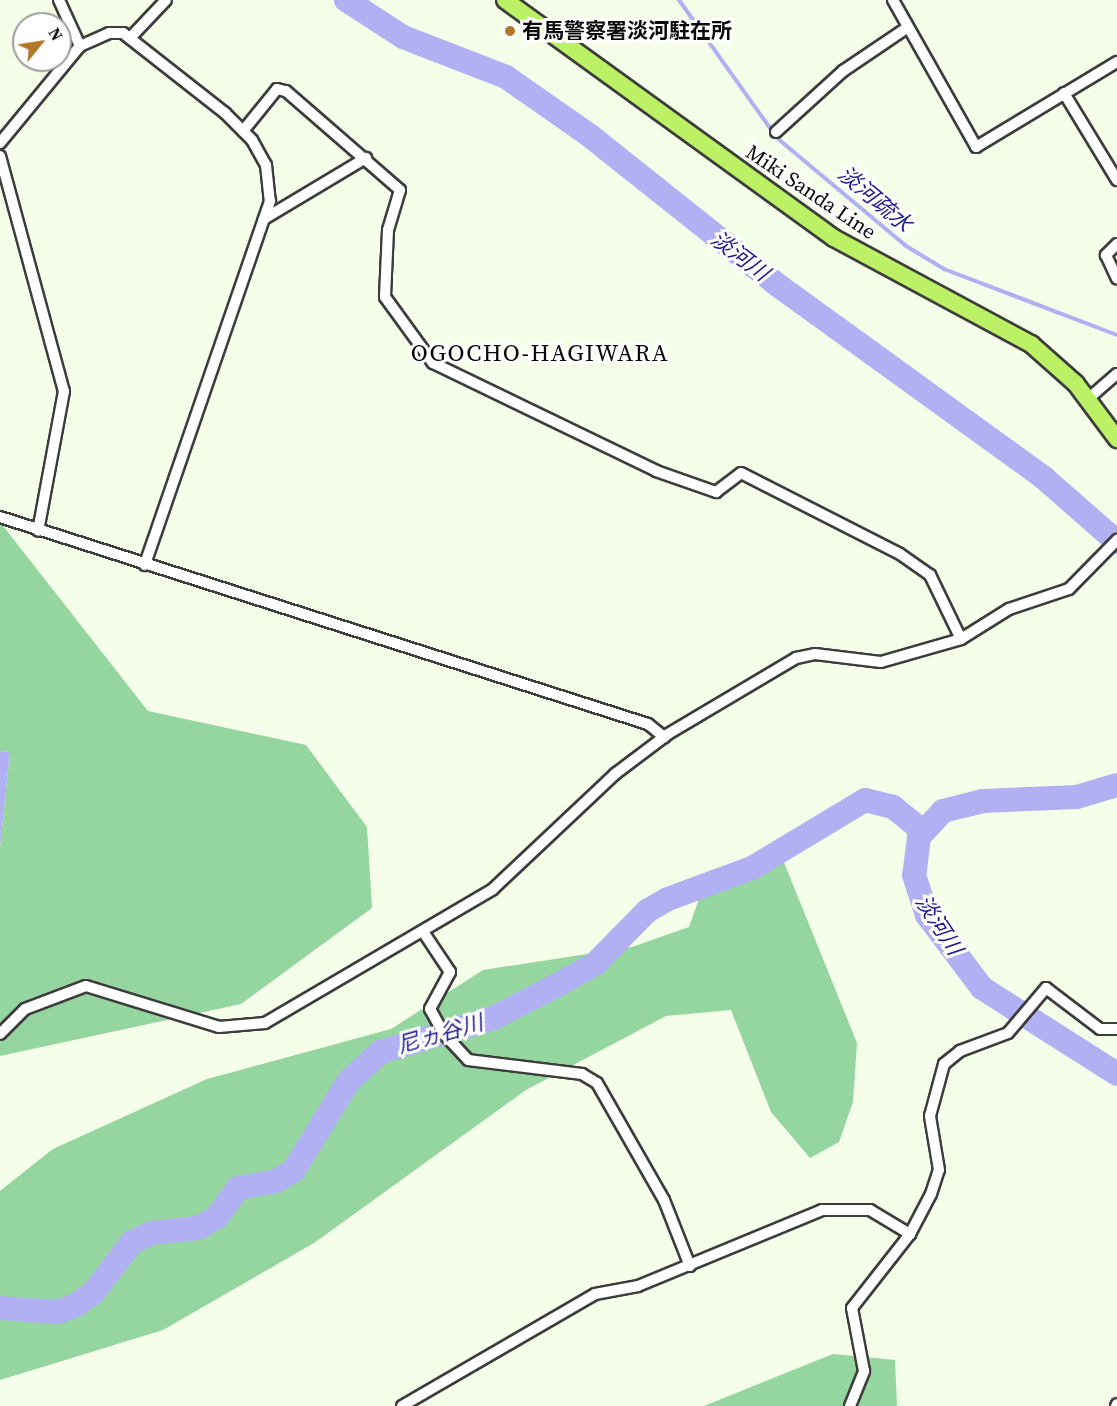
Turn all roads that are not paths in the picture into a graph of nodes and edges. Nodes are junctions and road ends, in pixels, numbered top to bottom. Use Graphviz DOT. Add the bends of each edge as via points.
graph roads {
  1 [pos="59,0"];
  2 [pos="166,0"];
  3 [pos="505,0"];
  4 [pos="893,0"];
  5 [pos="154,4"];
  6 [pos="901,32"];
  7 [pos="130,38"];
  8 [pos="80,45"];
  9 [pos="1117,62"];
  10 [pos="1064,93"];
  11 [pos="243,131"];
  12 [pos="776,132"];
  13 [pos="0,143"];
  14 [pos="0,156"];
  15 [pos="366,158"];
  16 [pos="1117,180"];
  17 [pos="264,219"];
  18 [pos="1117,244"];
  19 [pos="1117,279"];
  20 [pos="1117,374"];
  21 [pos="1088,399"];
  22 [pos="1117,439"];
  23 [pos="0,517"];
  24 [pos="38,531"];
  25 [pos="1117,540"];
  26 [pos="145,565"];
  27 [pos="961,639"];
  28 [pos="664,736"];
  29 [pos="424,933"];
  30 [pos="0,1034"];
  31 [pos="1114,1035"];
  32 [pos="910,1234"];
  33 [pos="690,1266"];
  34 [pos="402,1406"];
  35 [pos="850,1406"];
  1 -- 8 [label="street"];
  2 -- 5 [label="street"];
  3 -- 21 [label="main road, Miki Sanda Line" via="834,238 1031,344"];
  4 -- 6 [label="street"];
  5 -- 7 [label="street"];
  6 -- 10 [label="street" via="976,147"];
  6 -- 12 [label="street" via="843,71"];
  7 -- 8 [label="street" via="109,33"];
  7 -- 11 [label="street"];
  8 -- 13 [label="street"];
  9 -- 10 [label="street"];
  10 -- 16 [label="street"];
  11 -- 15 [label="street" via="277,89 286,91"];
  11 -- 17 [label="street" via="266,165 270,201"];
  14 -- 24 [label="street" via="64,391"];
  15 -- 17 [label="street"];
  15 -- 27 [label="street" via="400,190 385,251 385,297 433,363 665,475 716,492 741,474 900,554 930,575"];
  17 -- 26 [label="street"];
  18 -- 19 [label="street" via="1106,255"];
  20 -- 21 [label="street"];
  21 -- 22 [label="main road, Miki Sanda Line"];
  23 -- 24 [label="street"];
  24 -- 26 [label="street"];
  25 -- 27 [label="street" via="1069,590 1009,609"];
  26 -- 28 [label="street" via="648,724"];
  27 -- 28 [label="street" via="881,662 801,656"];
  28 -- 29 [label="street" via="608,779 493,889"];
  29 -- 30 [label="street" via="300,1007 256,1025 219,1027 86,986 25,1009"];
  29 -- 33 [label="street" via="450,972 430,1009 444,1034 468,1060 582,1074 597,1083 664,1200"];
  31 -- 32 [label="street" via="1046,988 1008,1033 960,1051 944,1064 930,1116 939,1170"];
  32 -- 33 [label="street" via="870,1210 822,1210"];
  32 -- 35 [label="street" via="852,1308 864,1371 862,1387"];
  33 -- 34 [label="street" via="638,1286 595,1294"];
}
